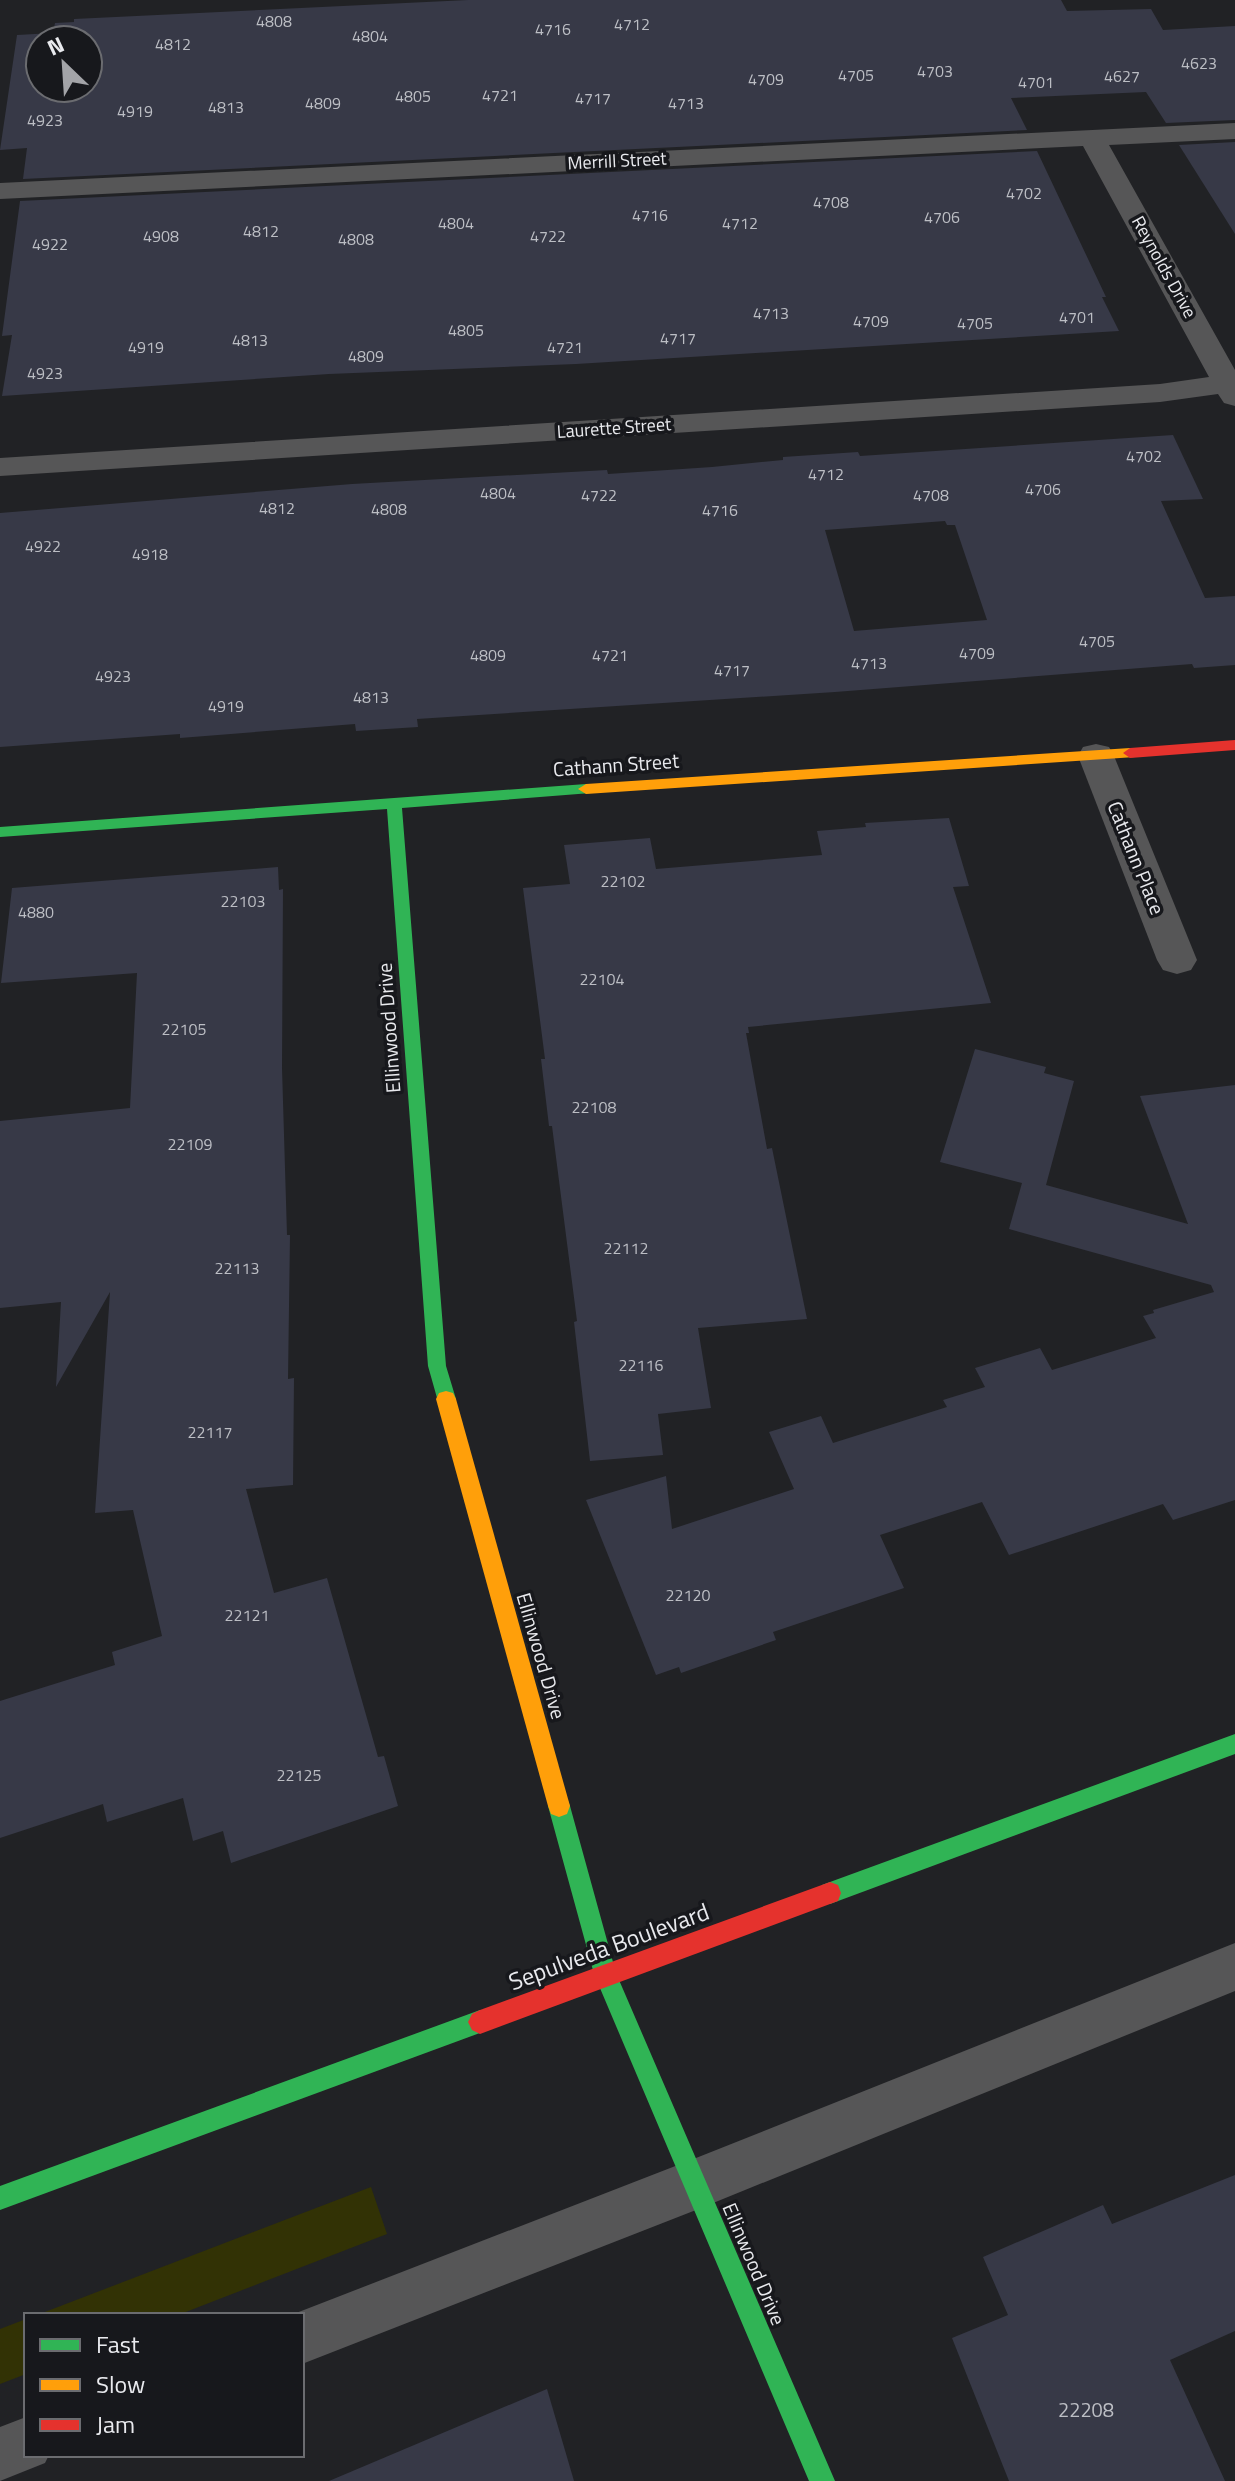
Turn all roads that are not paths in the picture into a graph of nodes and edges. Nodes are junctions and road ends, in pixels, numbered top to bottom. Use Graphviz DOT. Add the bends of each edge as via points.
graph roads {
  1 [pos="1235,131"];
  2 [pos="1092,138"];
  3 [pos="0,191"];
  4 [pos="1232,391"];
  5 [pos="0,467"];
  6 [pos="1235,745"];
  7 [pos="1096,756"];
  8 [pos="394,801"];
  9 [pos="0,832"];
  10 [pos="1177,960"];
  11 [pos="1235,1744"];
  12 [pos="1235,1967"];
  13 [pos="605,1974"];
  14 [pos="696,2184"];
  15 [pos="0,2198"];
  16 [pos="304,2336"];
  17 [pos="24,2445"];
  18 [pos="0,2454"];
  19 [pos="822,2481"];
  1 -- 2 [label="street, Merrill Street"];
  2 -- 3 [label="street, Merrill Street"];
  2 -- 4 [label="street, Reynolds Drive"];
  4 -- 5 [label="street, Laurette Street"];
  6 -- 7 [label="street, Cathann Street"];
  7 -- 8 [label="street, Cathann Street"];
  7 -- 10 [label="street, Cathann Place"];
  8 -- 9 [label="street, Cathann Street"];
  8 -- 13 [label="street, Ellinwood Drive" via="437,1366"];
  11 -- 13 [label="street, Sepulveda Boulevard"];
  12 -- 14 [label="lane"];
  13 -- 14 [label="street, Ellinwood Drive"];
  13 -- 15 [label="street, Sepulveda Boulevard"];
  14 -- 16 [label="lane"];
  14 -- 19 [label="street, Ellinwood Drive"];
  17 -- 18 [label="lane"];
}
